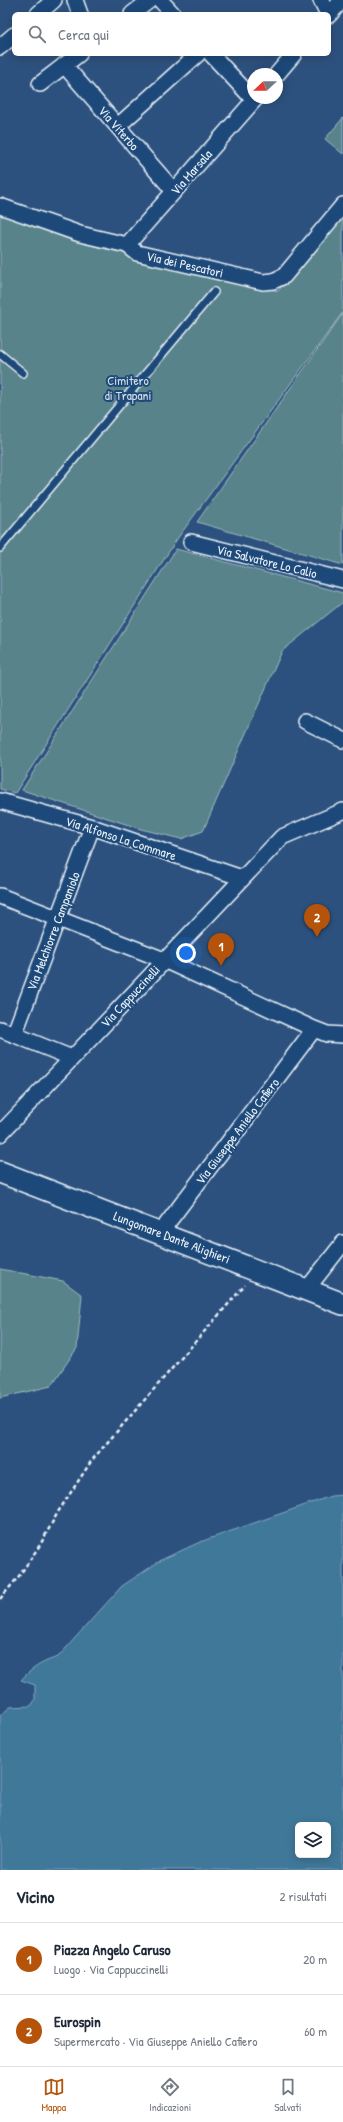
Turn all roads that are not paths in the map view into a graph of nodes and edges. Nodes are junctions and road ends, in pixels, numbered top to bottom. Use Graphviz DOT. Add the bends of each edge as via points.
graph roads {
  1 [pos="54,0"];
  2 [pos="76,0"];
  3 [pos="150,0"];
  4 [pos="160,0"];
  5 [pos="321,0"];
  6 [pos="342,0"];
  7 [pos="40,12"];
  8 [pos="79,12"];
  9 [pos="135,12"];
  10 [pos="171,12"];
  11 [pos="328,12"];
  12 [pos="331,12"];
  13 [pos="12,37"];
  14 [pos="0,47"];
  15 [pos="76,56"];
  16 [pos="196,56"];
  17 [pos="213,56"];
  18 [pos="292,56"];
  19 [pos="64,65"];
  20 [pos="282,68"];
  21 [pos="40,84"];
  22 [pos="247,91"];
  23 [pos="251,104"];
  24 [pos="118,126"];
  25 [pos="174,191"];
  26 [pos="343,205"];
  27 [pos="0,206"];
  28 [pos="127,245"];
  29 [pos="214,292"];
  30 [pos="0,354"];
  31 [pos="23,374"];
  32 [pos="191,542"];
  33 [pos="0,548"];
  34 [pos="343,580"];
  35 [pos="305,721"];
  36 [pos="343,740"];
  37 [pos="0,801"];
  38 [pos="343,811"];
  39 [pos="92,827"];
  40 [pos="242,878"];
  41 [pos="0,896"];
  42 [pos="58,918"];
  43 [pos="164,960"];
  44 [pos="0,1029"];
  45 [pos="314,1029"];
  46 [pos="14,1035"];
  47 [pos="343,1035"];
  48 [pos="72,1058"];
  49 [pos="0,1134"];
  50 [pos="0,1172"];
  51 [pos="160,1233"];
  52 [pos="343,1243"];
  53 [pos="307,1289"];
  54 [pos="343,1304"];
  1 -- 7 [label="street"];
  2 -- 8 [label="street"];
  3 -- 9 [label="street"];
  4 -- 10 [label="street"];
  5 -- 11 [label="street"];
  6 -- 12 [label="street"];
  13 -- 14 [label="street"];
  15 -- 19 [label="street"];
  16 -- 24 [label="street"];
  17 -- 22 [label="street"];
  18 -- 20 [label="street"];
  19 -- 21 [label="street"];
  19 -- 24 [label="street, Via Viterbo"];
  23 -- 25 [label="street, Via Marsala"];
  24 -- 25 [label="street, Via Viterbo"];
  25 -- 28 [label="street, Via Marsala"];
  26 -- 28 [label="street, Via dei Pescatori" via="284,276 272,282 137,253"];
  27 -- 28 [label="street, Via dei Pescatori" via="80,234"];
  29 -- 33 [label="lane"];
  30 -- 31 [label="lane"];
  32 -- 34 [label="street, Via Salvatore Lo Calio"];
  35 -- 36 [label="street"];
  37 -- 39 [label="street, Via Alfonso La Commare"];
  38 -- 40 [label="street, Via Cappuccinelli" via="282,837"];
  39 -- 40 [label="street, Via Alfonso La Commare"];
  39 -- 42 [label="street, Via Melchiorre Campaniolo"];
  40 -- 43 [label="street, Via Cappuccinelli"];
  41 -- 42 [label="street"];
  42 -- 43 [label="street"];
  42 -- 46 [label="street, Via Melchiorre Campaniolo"];
  43 -- 45 [label="street"];
  43 -- 48 [label="street, Via Cappuccinelli"];
  44 -- 46 [label="street"];
  45 -- 47 [label="street" via="327,1034"];
  45 -- 51 [label="street, Via Giuseppe Aniello Cafiero"];
  46 -- 48 [label="street"];
  48 -- 49 [label="street, Via Cappuccinelli"];
  50 -- 51 [label="main road, Lungomare Dante Alighieri"];
  51 -- 53 [label="main road, Lungomare Dante Alighieri"];
  52 -- 53 [label="street"];
  53 -- 54 [label="main road, Lungomare Dante Alighieri"];
}
